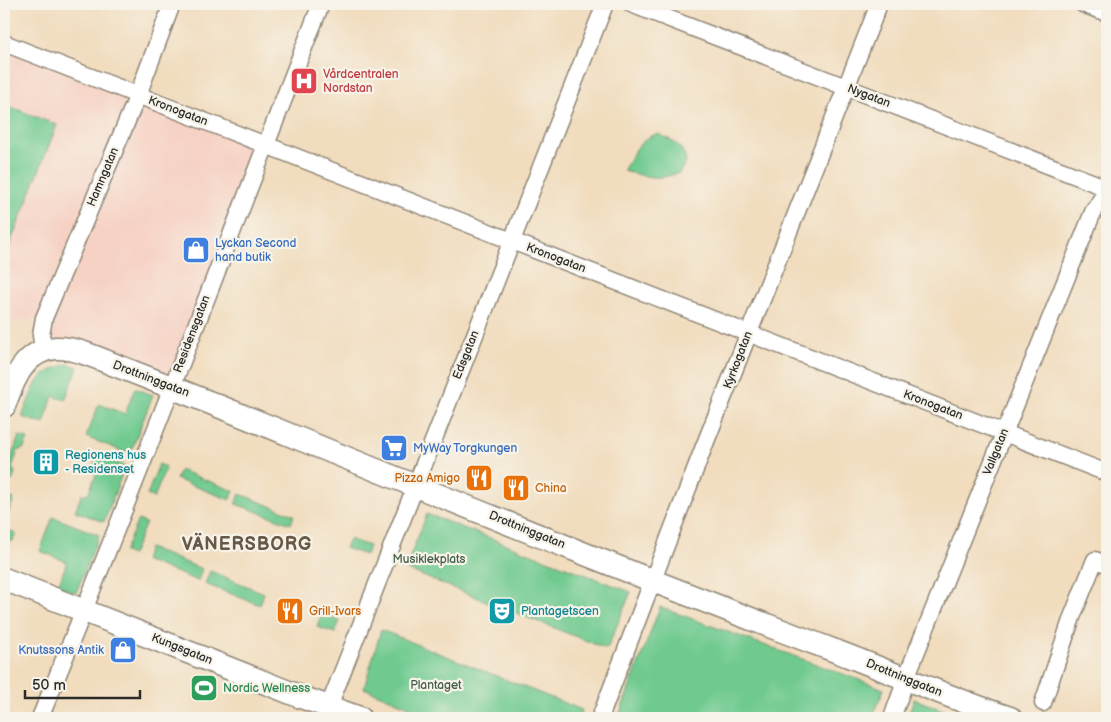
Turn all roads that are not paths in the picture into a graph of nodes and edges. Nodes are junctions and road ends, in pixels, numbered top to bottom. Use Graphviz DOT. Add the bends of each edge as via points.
graph roads {
  1 [pos="172,4"];
  2 [pos="321,4"];
  3 [pos="605,4"];
  4 [pos="631,4"];
  5 [pos="879,4"];
  6 [pos="1083,4"];
  7 [pos="1107,14"];
  8 [pos="4,43"];
  9 [pos="845,87"];
  10 [pos="138,95"];
  11 [pos="266,144"];
  12 [pos="1107,189"];
  13 [pos="511,241"];
  14 [pos="748,333"];
  15 [pos="43,351"];
  16 [pos="172,387"];
  17 [pos="4,406"];
  18 [pos="1004,433"];
  19 [pos="1107,473"];
  20 [pos="414,486"];
  21 [pos="1107,564"];
  22 [pos="4,578"];
  23 [pos="652,580"];
  24 [pos="84,610"];
  25 [pos="905,678"];
  26 [pos="1042,703"];
  27 [pos="328,706"];
  28 [pos="40,718"];
  29 [pos="360,718"];
  30 [pos="600,718"];
  31 [pos="892,718"];
  32 [pos="1010,718"];
  1 -- 10 [label="street, Hamngatan"];
  2 -- 11 [label="street, Residensgatan"];
  3 -- 13 [label="street, Edsgatan"];
  4 -- 9 [label="street, Nygatan"];
  5 -- 9 [label="street, Kyrkogatan"];
  6 -- 7 [label="street"];
  8 -- 10 [label="street, Kronogatan"];
  9 -- 12 [label="street, Nygatan"];
  9 -- 14 [label="street, Kyrkogatan"];
  10 -- 11 [label="street, Kronogatan"];
  10 -- 15 [label="street, Hamngatan" via="42,324"];
  11 -- 13 [label="street, Kronogatan"];
  11 -- 16 [label="street, Residensgatan"];
  12 -- 18 [label="street, Vallgatan" via="1093,212"];
  13 -- 14 [label="street, Kronogatan"];
  13 -- 20 [label="street, Edsgatan"];
  14 -- 18 [label="street, Kronogatan"];
  14 -- 23 [label="street, Kyrkogatan"];
  15 -- 16 [label="street, Drottninggatan" via="56,348 84,353"];
  15 -- 17 [label="street" via="21,368"];
  16 -- 20 [label="street, Drottninggatan"];
  16 -- 24 [label="street, Residensgatan"];
  18 -- 19 [label="street, Kronogatan"];
  18 -- 25 [label="street, Vallgatan"];
  20 -- 23 [label="street, Drottninggatan"];
  20 -- 27 [label="street, Edsgatan"];
  21 -- 26 [label="street" via="1095,560"];
  22 -- 24 [label="street, Kungsgatan"];
  23 -- 25 [label="street, Drottninggatan"];
  23 -- 30 [label="street, Kyrkogatan"];
  24 -- 27 [label="street, Kungsgatan"];
  24 -- 28 [label="street, Residensgatan"];
  25 -- 31 [label="street, Vallgatan"];
  25 -- 32 [label="street, Drottninggatan"];
  27 -- 29 [label="street, Kungsgatan"];
}
